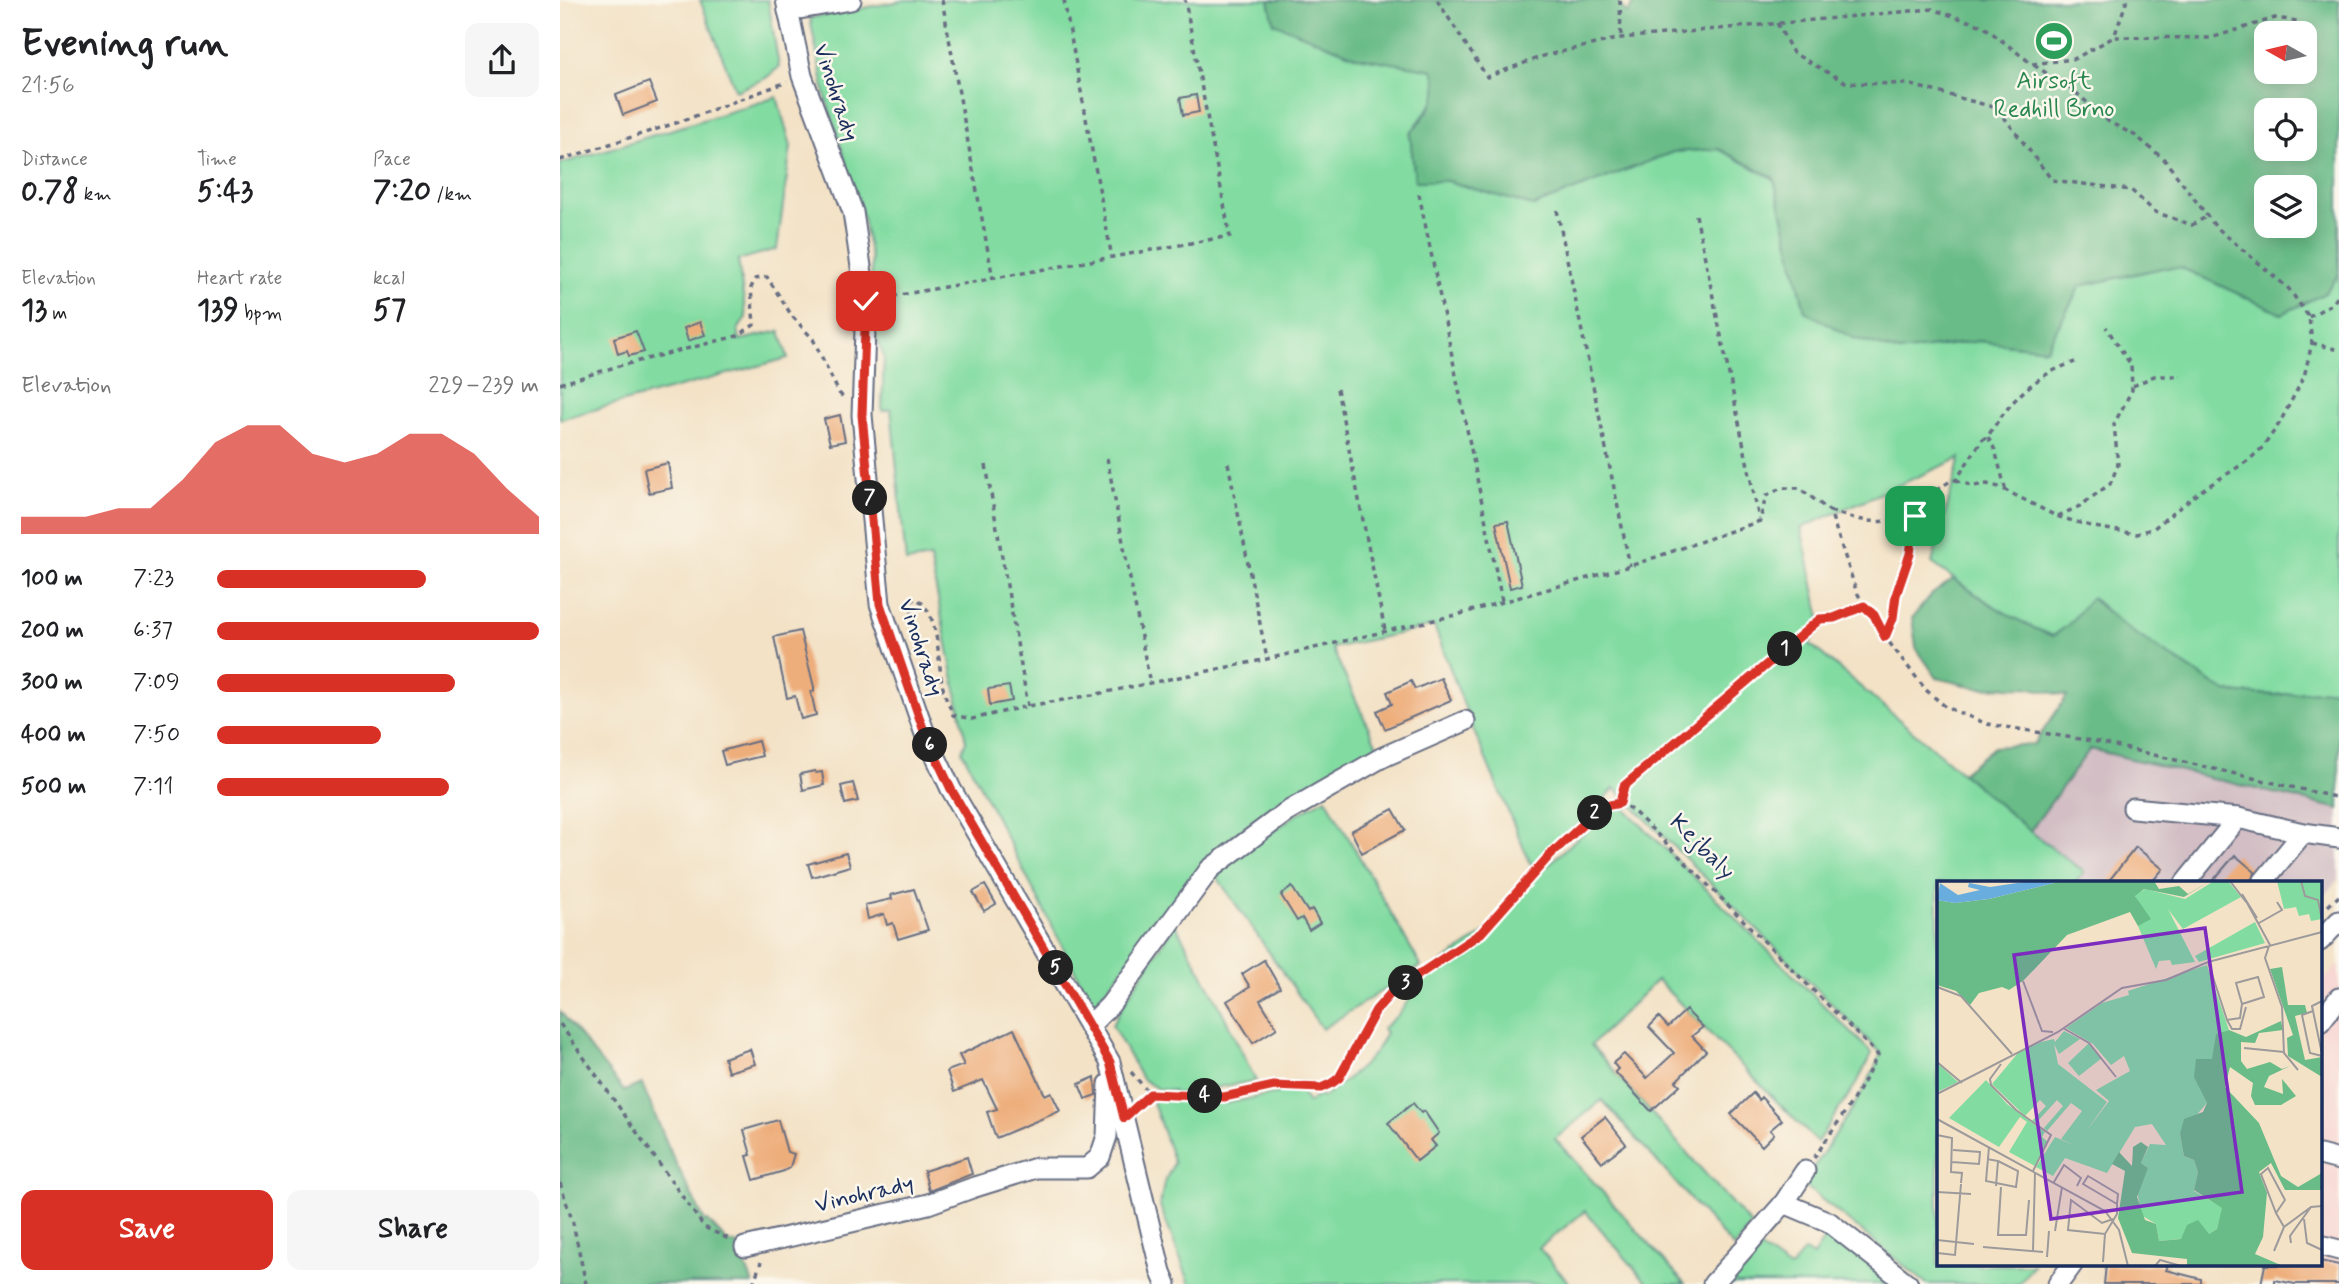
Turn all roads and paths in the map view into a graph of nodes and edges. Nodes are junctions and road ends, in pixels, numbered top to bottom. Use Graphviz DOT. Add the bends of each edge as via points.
graph roads {
  1 [pos="851,0"];
  2 [pos="942,0"];
  3 [pos="1064,0"];
  4 [pos="1185,0"];
  5 [pos="1437,0"];
  6 [pos="1620,0"];
  7 [pos="2127,0"];
  8 [pos="787,5"];
  9 [pos="2265,21"];
  10 [pos="2297,21"];
  11 [pos="1777,23"];
  12 [pos="2254,25"];
  13 [pos="1621,37"];
  14 [pos="2114,37"];
  15 [pos="2032,64"];
  16 [pos="802,76"];
  17 [pos="560,160"];
  18 [pos="1419,194"];
  19 [pos="1557,211"];
  20 [pos="1696,215"];
  21 [pos="2207,217"];
  22 [pos="1112,258"];
  23 [pos="993,279"];
  24 [pos="2339,295"];
  25 [pos="866,301"];
  26 [pos="2309,317"];
  27 [pos="2106,327"];
  28 [pos="2312,343"];
  29 [pos="2339,350"];
  30 [pos="2075,362"];
  31 [pos="2181,376"];
  32 [pos="560,384"];
  33 [pos="2133,386"];
  34 [pos="1337,389"];
  35 [pos="839,393"];
  36 [pos="1988,436"];
  37 [pos="1107,458"];
  38 [pos="1228,463"];
  39 [pos="986,465"];
  40 [pos="1956,480"];
  41 [pos="2007,491"];
  42 [pos="1920,505"];
  43 [pos="1830,511"];
  44 [pos="2056,516"];
  45 [pos="1760,521"];
  46 [pos="1630,566"];
  47 [pos="1502,601"];
  48 [pos="1864,606"];
  49 [pos="913,616"];
  50 [pos="1385,631"];
  51 [pos="1885,637"];
  52 [pos="1267,659"];
  53 [pos="1150,684"];
  54 [pos="1028,706"];
  55 [pos="1465,721"];
  56 [pos="2339,798"];
  57 [pos="1620,803"];
  58 [pos="2133,808"];
  59 [pos="2238,818"];
  60 [pos="2303,833"];
  61 [pos="2339,838"];
  62 [pos="2187,881"];
  63 [pos="2264,881"];
  64 [pos="2339,921"];
  65 [pos="2322,939"];
  66 [pos="2339,998"];
  67 [pos="2322,1019"];
  68 [pos="560,1024"];
  69 [pos="1089,1026"];
  70 [pos="1110,1062"];
  71 [pos="1124,1118"];
  72 [pos="1805,1171"];
  73 [pos="560,1183"];
  74 [pos="560,1199"];
  75 [pos="566,1201"];
  76 [pos="1784,1203"];
  77 [pos="745,1247"];
  78 [pos="2071,1266"];
  79 [pos="586,1284"];
  80 [pos="1166,1284"];
  81 [pos="1713,1284"];
  82 [pos="1908,1284"];
  83 [pos="2058,1284"];
  1 -- 8 [label="street"];
  2 -- 23 [label="path"];
  3 -- 22 [label="path"];
  4 -- 22 [label="path" via="1230,236"];
  5 -- 13 [label="path" via="1487,77 1543,56"];
  6 -- 13 [label="path"];
  7 -- 14 [label="path"];
  8 -- 16 [label="street, Vinohrady"];
  9 -- 10 [label="path"];
  11 -- 13 [label="path"];
  11 -- 15 [label="path" via="1933,9 1983,26"];
  11 -- 21 [label="path" via="1793,53 1847,83 1908,84 1997,108 2052,180 2131,190 2155,212 2192,225"];
  12 -- 14 [label="path" via="2211,38"];
  14 -- 15 [label="path" via="2074,59"];
  15 -- 21 [label="path" via="2164,159"];
  16 -- 17 [label="path"];
  16 -- 25 [label="street, Vinohrady" via="852,212"];
  18 -- 47 [label="path"];
  19 -- 46 [label="path"];
  20 -- 45 [label="path"];
  21 -- 26 [label="path" via="2289,289"];
  22 -- 23 [label="path"];
  23 -- 25 [label="path"];
  24 -- 26 [label="path"];
  25 -- 69 [label="street, Vinohrady" via="862,415 880,604 925,734 951,789"];
  26 -- 28 [label="path"];
  27 -- 33 [label="path" via="2131,365"];
  28 -- 29 [label="path"];
  28 -- 44 [label="path" via="2304,377 2263,446 2154,528 2137,534"];
  30 -- 36 [label="path" via="2054,368 2014,398"];
  31 -- 33 [label="path" via="2154,376"];
  32 -- 35 [label="path" via="737,336 754,325 751,288 755,279 766,277 813,339"];
  33 -- 44 [label="path" via="2114,424 2118,465 2110,484 2080,506"];
  34 -- 50 [label="path"];
  36 -- 40 [label="path"];
  36 -- 41 [label="path"];
  37 -- 53 [label="path"];
  38 -- 52 [label="path"];
  39 -- 54 [label="path"];
  40 -- 41 [label="path"];
  40 -- 42 [label="path"];
  41 -- 44 [label="path"];
  42 -- 43 [label="path" via="1898,519 1882,522"];
  42 -- 51 [label="path"];
  43 -- 45 [label="path" via="1799,488 1781,488 1766,496"];
  43 -- 48 [label="path"];
  45 -- 46 [label="path"];
  46 -- 47 [label="path"];
  47 -- 50 [label="path"];
  48 -- 51 [label="path"];
  48 -- 57 [label="path" via="1820,619 1624,786"];
  49 -- 54 [label="path" via="912,600 917,599 925,604 933,622 943,691 953,715 972,719"];
  50 -- 52 [label="path"];
  51 -- 56 [label="path" via="1926,690 1946,707 1987,724 2098,743"];
  52 -- 53 [label="path"];
  53 -- 54 [label="path"];
  55 -- 69 [label="street" via="1381,758 1285,813 1210,869"];
  57 -- 71 [label="path" via="1605,806 1550,855 1481,933 1391,993 1376,1010 1339,1078 1321,1088 1274,1086 1224,1097 1150,1094"];
  57 -- 72 [label="path, Kejbaly" via="1653,830 1878,1055"];
  58 -- 59 [label="street"];
  59 -- 60 [label="street"];
  59 -- 62 [label="street"];
  60 -- 61 [label="street"];
  60 -- 63 [label="street"];
  64 -- 65 [label="street"];
  66 -- 67 [label="street"];
  68 -- 77 [label="path" via="704,1227"];
  69 -- 70 [label="street, Vinohrady"];
  70 -- 71 [label="street, Vinohrady"];
  70 -- 77 [label="street, Vinohrady" via="1107,1136 1100,1157 1087,1168 1036,1168 928,1204"];
  71 -- 80 [label="street, Vinohrady"];
  72 -- 76 [label="street"];
  73 -- 75 [label="path"];
  74 -- 75 [label="path"];
  75 -- 79 [label="path"];
  76 -- 81 [label="street"];
  76 -- 82 [label="street" via="1829,1222"];
  78 -- 83 [label="street"];
}
